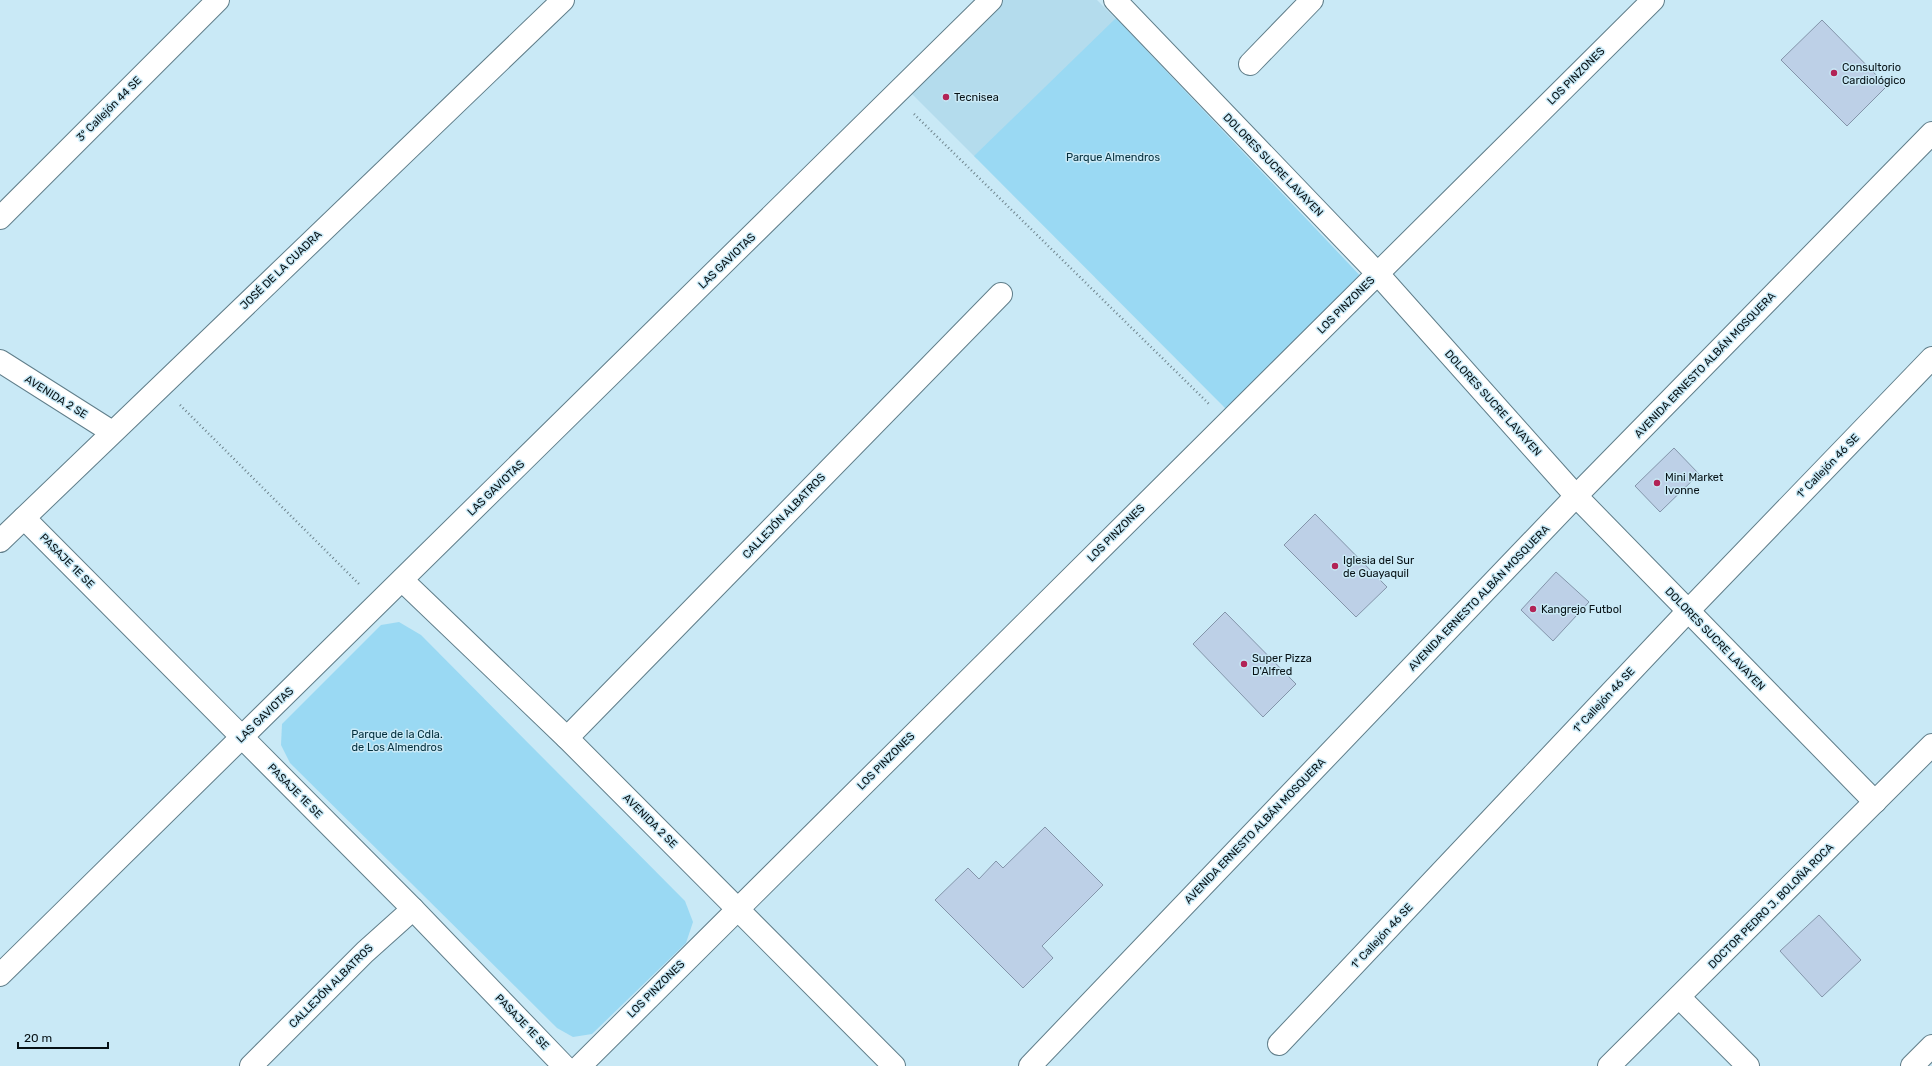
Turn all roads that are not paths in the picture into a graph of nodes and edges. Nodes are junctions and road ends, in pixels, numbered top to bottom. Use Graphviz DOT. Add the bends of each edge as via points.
graph roads {
  1 [pos="218,0"];
  2 [pos="563,0"];
  3 [pos="991,0"];
  4 [pos="1116,0"];
  5 [pos="1312,0"];
  6 [pos="1653,0"];
  7 [pos="1250,64"];
  8 [pos="1932,133"];
  9 [pos="0,218"];
  10 [pos="1378,274"];
  11 [pos="1001,294"];
  12 [pos="1932,358"];
  13 [pos="0,361"];
  14 [pos="112,432"];
  15 [pos="1576,496"];
  16 [pos="24,518"];
  17 [pos="0,541"];
  18 [pos="402,580"];
  19 [pos="1688,611"];
  20 [pos="241,738"];
  21 [pos="567,738"];
  22 [pos="1932,745"];
  23 [pos="1875,802"];
  24 [pos="737,908"];
  25 [pos="413,909"];
  26 [pos="0,975"];
  27 [pos="1679,997"];
  28 [pos="1279,1044"];
  29 [pos="1932,1046"];
  30 [pos="251,1066"];
  31 [pos="564,1066"];
  32 [pos="580,1066"];
  33 [pos="894,1066"];
  34 [pos="1030,1066"];
  35 [pos="1609,1066"];
  36 [pos="1748,1066"];
  37 [pos="1912,1066"];
  1 -- 9 [label="street, 3º Callejón 44 SE"];
  2 -- 14 [label="street, JOSÉ DE LA CUADRA"];
  3 -- 18 [label="street, LAS GAVIOTAS"];
  4 -- 10 [label="street, DOLORES SUCRE LAVAYEN"];
  5 -- 7 [label="street"];
  6 -- 10 [label="street, LOS PINZONES"];
  8 -- 15 [label="street, AVENIDA ERNESTO ALBÁN MOSQUERA"];
  10 -- 15 [label="street, DOLORES SUCRE LAVAYEN"];
  10 -- 24 [label="street, LOS PINZONES"];
  11 -- 21 [label="street, CALLEJÓN ALBATROS"];
  12 -- 19 [label="street, 1º Callejón 46 SE"];
  13 -- 14 [label="street, AVENIDA 2 SE"];
  14 -- 16 [label="street, JOSÉ DE LA CUADRA"];
  15 -- 19 [label="street, DOLORES SUCRE LAVAYEN"];
  15 -- 34 [label="street, AVENIDA ERNESTO ALBÁN MOSQUERA"];
  16 -- 17 [label="street, JOSÉ DE LA CUADRA"];
  16 -- 20 [label="street, PASAJE 1E SE"];
  18 -- 20 [label="street, LAS GAVIOTAS"];
  18 -- 21 [label="street, AVENIDA 2 SE"];
  19 -- 23 [label="street, DOLORES SUCRE LAVAYEN"];
  19 -- 28 [label="street, 1º Callejón 46 SE"];
  20 -- 25 [label="street, PASAJE 1E SE"];
  20 -- 26 [label="street, LAS GAVIOTAS"];
  21 -- 24 [label="street, AVENIDA 2 SE"];
  22 -- 23 [label="street, DOCTOR PEDRO J. BOLOÑA ROCA"];
  23 -- 27 [label="street, DOCTOR PEDRO J. BOLOÑA ROCA"];
  24 -- 32 [label="street, LOS PINZONES"];
  24 -- 33 [label="street, AVENIDA 2 SE"];
  25 -- 30 [label="street, CALLEJÓN ALBATROS" via="364,952"];
  25 -- 31 [label="street, PASAJE 1E SE"];
  27 -- 35 [label="street, DOCTOR PEDRO J. BOLOÑA ROCA"];
  27 -- 36 [label="street"];
  29 -- 37 [label="street"];
}
